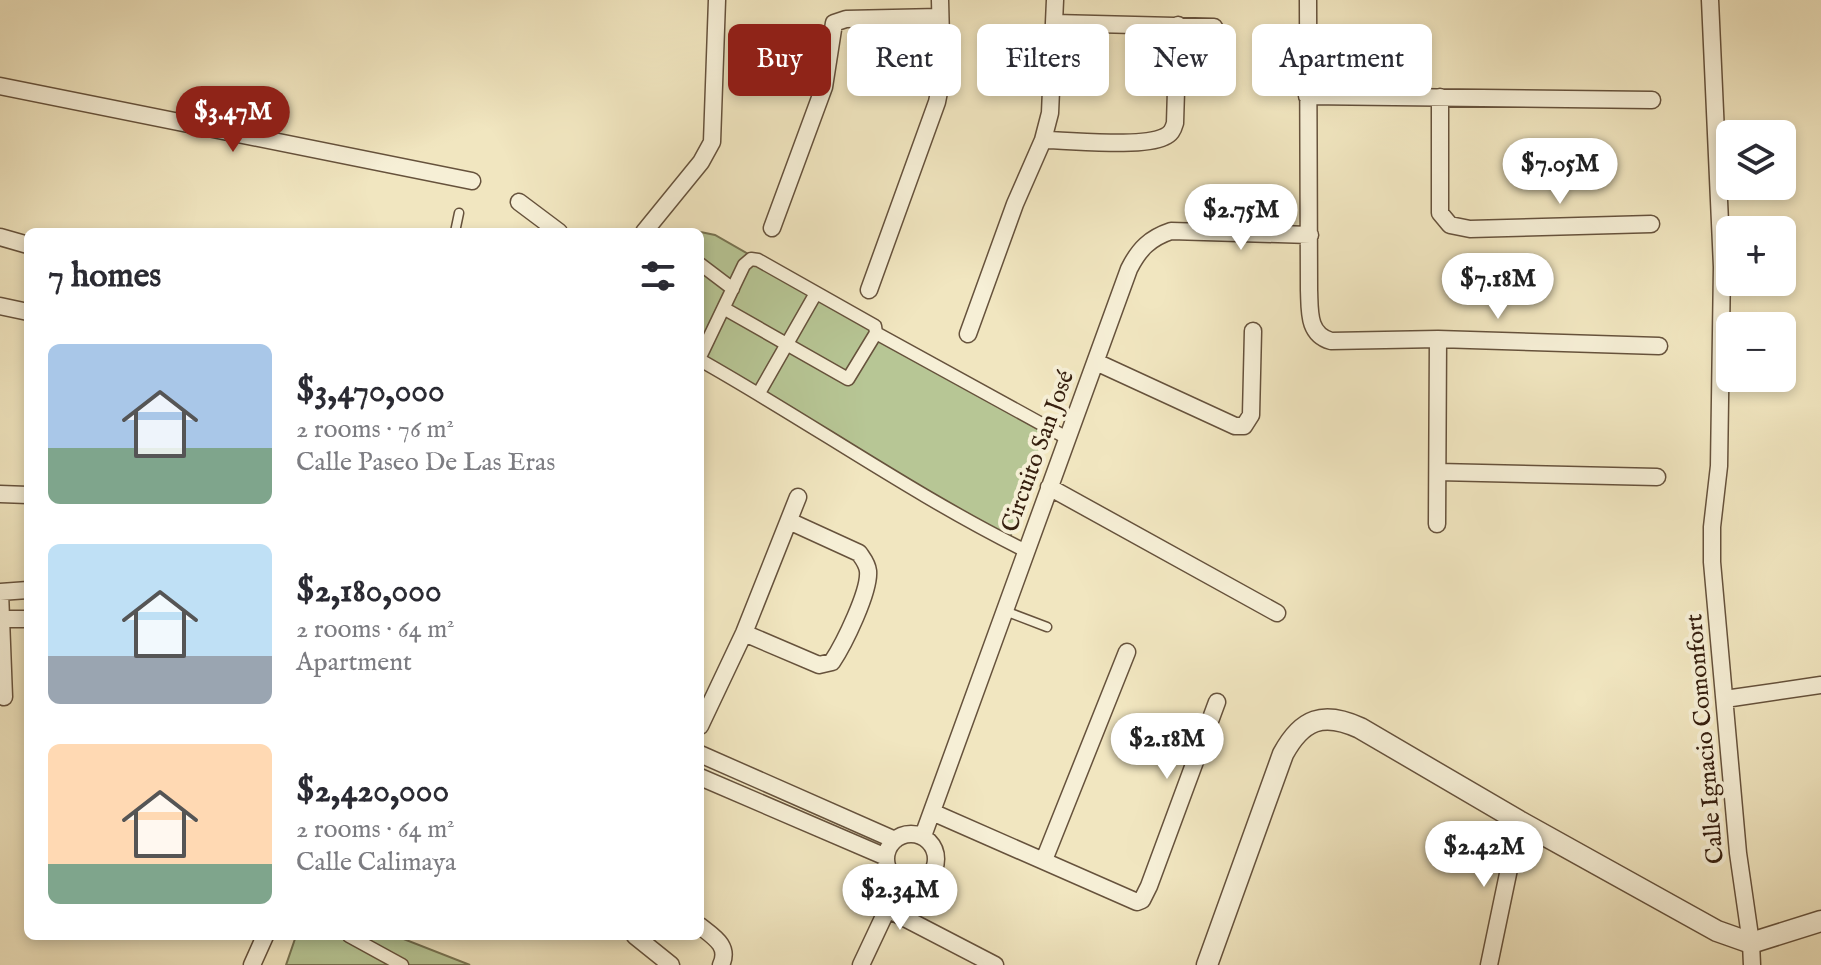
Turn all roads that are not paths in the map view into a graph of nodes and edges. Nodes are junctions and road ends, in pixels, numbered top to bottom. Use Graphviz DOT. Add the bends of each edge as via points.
graph roads {
  1 [pos="717,0"];
  2 [pos="1055,0"];
  3 [pos="1308,0"];
  4 [pos="1710,0"];
  5 [pos="940,8"];
  6 [pos="1055,23"];
  7 [pos="1125,24"];
  8 [pos="1308,24"];
  9 [pos="0,86"];
  10 [pos="1176,96"];
  11 [pos="1307,96"];
  12 [pos="1440,97"];
  13 [pos="1652,100"];
  14 [pos="1043,140"];
  15 [pos="472,181"];
  16 [pos="519,202"];
  17 [pos="459,213"];
  18 [pos="1651,224"];
  19 [pos="456,228"];
  20 [pos="554,228"];
  21 [pos="652,228"];
  22 [pos="772,228"];
  23 [pos="1310,235"];
  24 [pos="0,237"];
  25 [pos="24,244"];
  26 [pos="704,267"];
  27 [pos="733,289"];
  28 [pos="869,290"];
  29 [pos="816,293"];
  30 [pos="0,306"];
  31 [pos="725,309"];
  32 [pos="24,311"];
  33 [pos="1253,331"];
  34 [pos="876,333"];
  35 [pos="968,334"];
  36 [pos="1438,339"];
  37 [pos="787,345"];
  38 [pos="1659,346"];
  39 [pos="704,350"];
  40 [pos="704,360"];
  41 [pos="1096,362"];
  42 [pos="759,393"];
  43 [pos="1067,438"];
  44 [pos="1438,472"];
  45 [pos="1657,477"];
  46 [pos="1049,487"];
  47 [pos="0,494"];
  48 [pos="24,495"];
  49 [pos="798,497"];
  50 [pos="789,521"];
  51 [pos="1437,524"];
  52 [pos="1026,551"];
  53 [pos="24,590"];
  54 [pos="0,592"];
  55 [pos="1004,611"];
  56 [pos="1277,613"];
  57 [pos="0,619"];
  58 [pos="24,619"];
  59 [pos="1047,627"];
  60 [pos="744,633"];
  61 [pos="1127,652"];
  62 [pos="1821,685"];
  63 [pos="4,697"];
  64 [pos="1725,699"];
  65 [pos="1217,702"];
  66 [pos="704,718"];
  67 [pos="704,756"];
  68 [pos="704,779"];
  69 [pos="932,812"];
  70 [pos="1519,821"];
  71 [pos="923,836"];
  72 [pos="895,840"];
  73 [pos="886,857"];
  74 [pos="1044,860"];
  75 [pos="900,882"];
  76 [pos="889,910"];
  77 [pos="1821,921"];
  78 [pos="704,929"];
  79 [pos="263,940"];
  80 [pos="356,940"];
  81 [pos="640,940"];
  82 [pos="1751,943"];
  83 [pos="252,965"];
  84 [pos="402,965"];
  85 [pos="671,965"];
  86 [pos="721,965"];
  87 [pos="861,965"];
  88 [pos="995,965"];
  89 [pos="1207,965"];
  90 [pos="1489,965"];
  91 [pos="1752,965"];
  1 -- 21 [label="street" via="712,142"];
  2 -- 6 [label="street"];
  3 -- 8 [label="street"];
  4 -- 64 [label="street, Calle Ignacio Comonfort" via="1722,267 1712,562"];
  5 -- 22 [label="street" via="834,23 824,87"];
  5 -- 28 [label="street" via="942,77 937,102"];
  6 -- 7 [label="street"];
  6 -- 14 [label="street" via="1050,113"];
  9 -- 15 [label="street"];
  10 -- 14 [label="street" via="1173,131 1156,140"];
  11 -- 12 [label="street"];
  11 -- 23 [label="street"];
  12 -- 13 [label="street"];
  12 -- 18 [label="street" via="1440,213 1450,225 1470,229"];
  14 -- 35 [label="street"];
  16 -- 20 [label="street"];
  17 -- 19 [label="lane"];
  23 -- 36 [label="street" via="1311,322 1325,339"];
  23 -- 41 [label="street, Circuito San José" via="1185,229 1158,235 1138,252 1129,269"];
  24 -- 25 [label="street"];
  26 -- 27 [label="street"];
  27 -- 29 [label="street" via="751,259"];
  27 -- 31 [label="street"];
  29 -- 34 [label="street" via="875,326"];
  29 -- 37 [label="street"];
  30 -- 32 [label="street"];
  31 -- 37 [label="street"];
  31 -- 39 [label="street"];
  33 -- 41 [label="street" via="1251,415 1244,426"];
  34 -- 37 [label="street" via="848,379"];
  34 -- 43 [label="street"];
  36 -- 38 [label="street"];
  36 -- 44 [label="street"];
  37 -- 42 [label="street"];
  40 -- 42 [label="street"];
  41 -- 43 [label="street, Circuito San José"];
  42 -- 52 [label="street" via="961,519"];
  43 -- 46 [label="street, Circuito San José"];
  44 -- 45 [label="street"];
  44 -- 51 [label="street"];
  46 -- 52 [label="street, Circuito San José"];
  46 -- 56 [label="street"];
  47 -- 48 [label="street"];
  49 -- 50 [label="street"];
  50 -- 60 [label="street"];
  50 -- 60 [label="street" via="859,553 866,563 867,580 847,638 832,662 819,665"];
  52 -- 55 [label="street, Circuito San José"];
  53 -- 54 [label="street"];
  54 -- 57 [label="street"];
  55 -- 59 [label="lane"];
  55 -- 69 [label="street, Circuito San José"];
  57 -- 58 [label="street"];
  57 -- 63 [label="street"];
  60 -- 66 [label="street"];
  61 -- 74 [label="street"];
  62 -- 64 [label="street"];
  64 -- 82 [label="street, Calle Ignacio Comonfort"];
  65 -- 74 [label="street" via="1146,894 1137,902"];
  67 -- 72 [label="street"];
  68 -- 73 [label="street"];
  69 -- 71 [label="street, Circuito San José"];
  69 -- 74 [label="street"];
  70 -- 82 [label="street" via="1678,911"];
  70 -- 89 [label="street" via="1343,720 1310,723 1293,736 1283,754"];
  70 -- 90 [label="street"];
  71 -- 72 [label="street"];
  71 -- 75 [label="street" via="935,853 933,871 919,883"];
  72 -- 73 [label="street"];
  73 -- 75 [label="street" via="889,872"];
  75 -- 76 [label="street"];
  76 -- 87 [label="street"];
  76 -- 88 [label="street"];
  77 -- 82 [label="street"];
  78 -- 86 [label="street" via="723,946"];
  79 -- 83 [label="street"];
  80 -- 84 [label="street"];
  81 -- 85 [label="street"];
  82 -- 91 [label="street, Calle Ignacio Comonfort"];
}
